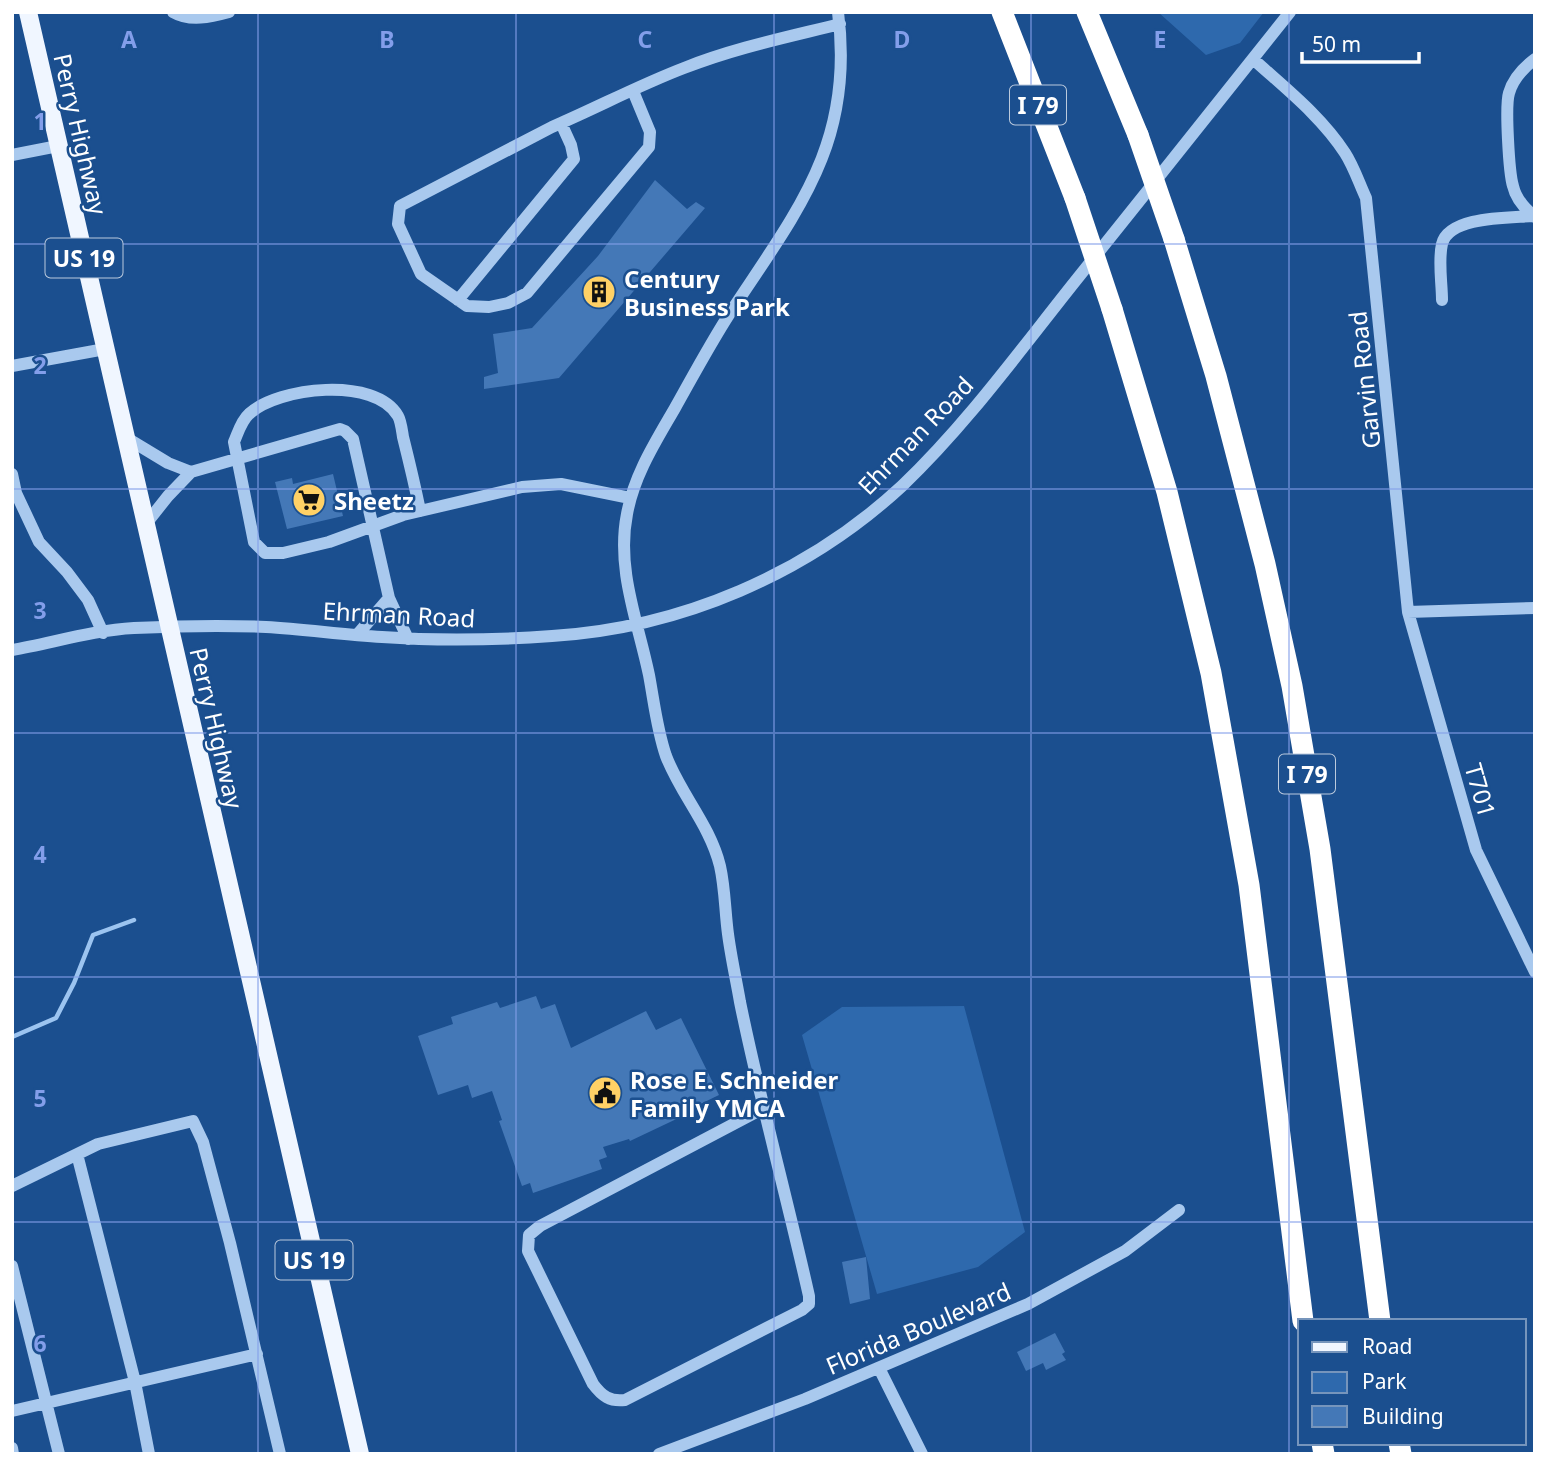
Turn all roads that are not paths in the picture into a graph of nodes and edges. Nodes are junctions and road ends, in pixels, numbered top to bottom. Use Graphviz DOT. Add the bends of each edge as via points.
graph roads {
  1 [pos="28,12"];
  2 [pos="173,12"];
  3 [pos="229,12"];
  4 [pos="1002,12"];
  5 [pos="1087,12"];
  6 [pos="1290,12"];
  7 [pos="839,18"];
  8 [pos="1253,59"];
  9 [pos="1535,59"];
  10 [pos="633,91"];
  11 [pos="561,123"];
  12 [pos="58,146"];
  13 [pos="12,155"];
  14 [pos="1534,216"];
  15 [pos="458,300"];
  16 [pos="1443,300"];
  17 [pos="105,349"];
  18 [pos="12,366"];
  19 [pos="125,437"];
  20 [pos="237,459"];
  21 [pos="191,472"];
  22 [pos="12,474"];
  23 [pos="630,498"];
  24 [pos="420,511"];
  25 [pos="145,525"];
  26 [pos="374,526"];
  27 [pos="389,598"];
  28 [pos="1535,608"];
  29 [pos="1408,612"];
  30 [pos="636,624"];
  31 [pos="169,628"];
  32 [pos="103,633"];
  33 [pos="357,635"];
  34 [pos="408,639"];
  35 [pos="12,650"];
  36 [pos="1535,972"];
  37 [pos="764,1108"];
  38 [pos="77,1154"];
  39 [pos="12,1186"];
  40 [pos="1179,1210"];
  41 [pos="12,1266"];
  42 [pos="1303,1319"];
  43 [pos="1380,1319"];
  44 [pos="257,1354"];
  45 [pos="879,1368"];
  46 [pos="135,1382"];
  47 [pos="47,1403"];
  48 [pos="12,1411"];
  49 [pos="12,1448"];
  50 [pos="13,1454"];
  51 [pos="59,1454"];
  52 [pos="149,1454"];
  53 [pos="281,1454"];
  54 [pos="360,1454"];
  55 [pos="659,1454"];
  56 [pos="922,1454"];
  1 -- 12 [label="main road, Perry Highway / US 19"];
  2 -- 3 [label="street" via="193,18"];
  4 -- 42 [label="highway, I 79, bridge" via="1075,198 1112,309 1167,492 1211,673 1249,885"];
  5 -- 43 [label="highway, I 79, bridge" via="1138,135 1174,239 1216,376 1265,564 1320,849"];
  6 -- 8 [label="street, Ehrman Road"];
  7 -- 10 [label="street" via="685,68"];
  7 -- 23 [label="street" via="838,98 817,172 794,218 728,316 656,440"];
  8 -- 29 [label="street, Garvin Road" via="1328,130 1346,154 1366,198"];
  8 -- 30 [label="street, Ehrman Road" via="997,379 899,488 838,537 771,577 696,608"];
  9 -- 14 [label="street" via="1516,77 1508,94 1507,116 1513,186 1520,203"];
  10 -- 11 [label="street"];
  10 -- 15 [label="street" via="650,132 649,147 527,293 489,307 467,306"];
  11 -- 15 [label="street" via="574,159"];
  11 -- 15 [label="street" via="400,206 398,224 421,274"];
  12 -- 13 [label="street"];
  12 -- 17 [label="main road, Perry Highway / US 19"];
  14 -- 16 [label="street" via="1464,224 1446,234 1441,246"];
  17 -- 18 [label="street"];
  17 -- 19 [label="main road, Perry Highway / US 19"];
  19 -- 21 [label="street"];
  19 -- 25 [label="main road, Perry Highway / US 19"];
  20 -- 21 [label="street"];
  20 -- 24 [label="street" via="234,442 239,428 248,415 270,400 312,390 370,395 398,416"];
  20 -- 26 [label="street" via="254,542 265,553 329,542"];
  20 -- 26 [label="street" via="345,431 353,439"];
  21 -- 25 [label="street"];
  22 -- 32 [label="street" via="16,493 40,542 88,600"];
  23 -- 24 [label="street" via="561,484 522,487"];
  23 -- 30 [label="street" via="624,545"];
  24 -- 26 [label="street"];
  25 -- 31 [label="main road, Perry Highway / US 19"];
  26 -- 27 [label="street"];
  27 -- 33 [label="street"];
  27 -- 34 [label="street"];
  28 -- 29 [label="street"];
  29 -- 36 [label="street, T701" via="1476,850"];
  30 -- 34 [label="street, Ehrman Road" via="552,636"];
  30 -- 37 [label="street" via="667,757 703,821 720,867 734,971"];
  31 -- 32 [label="street, Ehrman Road"];
  31 -- 33 [label="street, Ehrman Road" via="271,627"];
  31 -- 54 [label="main road, Perry Highway / US 19"];
  32 -- 35 [label="street, Ehrman Road"];
  33 -- 34 [label="street, Ehrman Road"];
  37 -- 37 [label="street" via="529,1235 528,1251 593,1384 606,1398 625,1400 809,1304"];
  38 -- 39 [label="street"];
  38 -- 44 [label="street" via="98,1144 193,1121 203,1142"];
  38 -- 46 [label="street"];
  40 -- 45 [label="street, Florida Boulevard" via="1125,1251 1028,1304"];
  41 -- 47 [label="street"];
  44 -- 46 [label="street"];
  44 -- 53 [label="street"];
  45 -- 55 [label="street, Florida Boulevard"];
  45 -- 56 [label="street"];
  46 -- 47 [label="street"];
  46 -- 52 [label="street"];
  47 -- 48 [label="street"];
  47 -- 51 [label="street"];
  49 -- 50 [label="street"];
}
